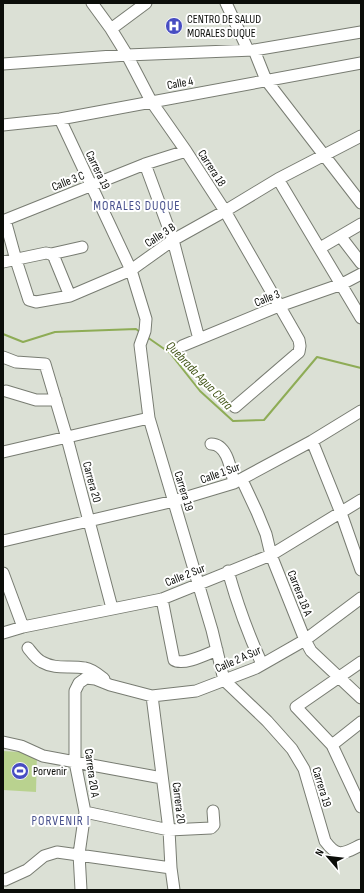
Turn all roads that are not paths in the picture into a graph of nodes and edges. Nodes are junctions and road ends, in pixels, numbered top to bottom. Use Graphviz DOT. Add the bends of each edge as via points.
graph roads {
  1 [pos="92,3"];
  2 [pos="146,3"];
  3 [pos="226,3"];
  4 [pos="111,29"];
  5 [pos="361,32"];
  6 [pos="251,50"];
  7 [pos="127,55"];
  8 [pos="361,63"];
  9 [pos="3,64"];
  10 [pos="266,80"];
  11 [pos="151,102"];
  12 [pos="60,118"];
  13 [pos="3,125"];
  14 [pos="361,136"];
  15 [pos="186,151"];
  16 [pos="325,155"];
  17 [pos="145,164"];
  18 [pos="278,179"];
  19 [pos="92,185"];
  20 [pos="361,203"];
  21 [pos="225,211"];
  22 [pos="361,224"];
  23 [pos="341,237"];
  24 [pos="173,240"];
  25 [pos="82,247"];
  26 [pos="320,248"];
  27 [pos="51,254"];
  28 [pos="16,260"];
  29 [pos="3,262"];
  30 [pos="361,263"];
  31 [pos="131,270"];
  32 [pos="361,274"];
  33 [pos="342,284"];
  34 [pos="70,296"];
  35 [pos="279,306"];
  36 [pos="361,318"];
  37 [pos="199,339"];
  38 [pos="182,346"];
  39 [pos="3,357"];
  40 [pos="6,391"];
  41 [pos="56,400"];
  42 [pos="235,407"];
  43 [pos="361,411"];
  44 [pos="149,418"];
  45 [pos="67,438"];
  46 [pos="312,441"];
  47 [pos="211,444"];
  48 [pos="3,452"];
  49 [pos="238,482"];
  50 [pos="361,500"];
  51 [pos="174,501"];
  52 [pos="341,513"];
  53 [pos="89,522"];
  54 [pos="3,541"];
  55 [pos="271,555"];
  56 [pos="361,570"];
  57 [pos="228,572"];
  58 [pos="3,573"];
  59 [pos="198,583"];
  60 [pos="162,598"];
  61 [pos="361,598"];
  62 [pos="112,608"];
  63 [pos="23,626"];
  64 [pos="3,634"];
  65 [pos="305,640"];
  66 [pos="28,648"];
  67 [pos="217,650"];
  68 [pos="361,662"];
  69 [pos="262,664"];
  70 [pos="339,677"];
  71 [pos="224,680"];
  72 [pos="78,683"];
  73 [pos="110,685"];
  74 [pos="152,696"];
  75 [pos="361,698"];
  76 [pos="361,722"];
  77 [pos="3,742"];
  78 [pos="332,745"];
  79 [pos="75,762"];
  80 [pos="162,778"];
  81 [pos="357,790"];
  82 [pos="361,808"];
  83 [pos="212,811"];
  84 [pos="85,812"];
  85 [pos="169,830"];
  86 [pos="361,845"];
  87 [pos="79,854"];
  88 [pos="171,868"];
  89 [pos="5,880"];
  90 [pos="81,890"];
  91 [pos="174,890"];
  1 -- 4 [label="street, Carrera 18"];
  2 -- 4 [label="street"];
  3 -- 6 [label="street"];
  4 -- 7 [label="street, Carrera 18"];
  5 -- 6 [label="street"];
  6 -- 7 [label="street"];
  6 -- 10 [label="street"];
  7 -- 9 [label="street"];
  7 -- 11 [label="street, Carrera 18"];
  8 -- 10 [label="street, Calle 4"];
  10 -- 11 [label="street, Calle 4"];
  10 -- 16 [label="street"];
  11 -- 12 [label="street, Calle 4"];
  11 -- 15 [label="street, Carrera 18"];
  12 -- 13 [label="street, Calle 4"];
  12 -- 19 [label="street, Carrera 19"];
  14 -- 16 [label="street, Calle 3 B"];
  15 -- 17 [label="street, Calle 3 C"];
  15 -- 21 [label="street, Carrera 18"];
  16 -- 18 [label="street, Calle 3 B"];
  16 -- 20 [label="street"];
  17 -- 19 [label="street, Calle 3 C"];
  17 -- 24 [label="street"];
  18 -- 21 [label="street, Calle 3 B"];
  18 -- 26 [label="street"];
  19 -- 28 [label="street, Calle 3 C" via="5,220"];
  19 -- 31 [label="street, Carrera 19"];
  21 -- 24 [label="street, Calle 3 B"];
  21 -- 35 [label="street, Carrera 18"];
  22 -- 23 [label="street"];
  23 -- 26 [label="street"];
  23 -- 30 [label="street"];
  24 -- 31 [label="street, Calle 3 B"];
  24 -- 37 [label="street"];
  25 -- 27 [label="street"];
  26 -- 33 [label="street"];
  27 -- 28 [label="street"];
  27 -- 34 [label="street"];
  28 -- 29 [label="street"];
  28 -- 34 [label="street, Calle 3 B" via="29,300 36,302"];
  31 -- 34 [label="street, Calle 3 B"];
  31 -- 44 [label="street, Carrera 19" via="146,319 140,345"];
  32 -- 33 [label="street, Calle 3"];
  33 -- 35 [label="street, Calle 3"];
  33 -- 36 [label="street"];
  35 -- 37 [label="street, Calle 3"];
  35 -- 42 [label="street, Carrera 18" via="299,340 299,352"];
  37 -- 38 [label="street, Calle 3"];
  39 -- 41 [label="street, Carrera 20" via="16,362 45,364"];
  40 -- 41 [label="street" via="36,400"];
  41 -- 45 [label="street, Carrera 20"];
  43 -- 46 [label="street, Calle 1 Sur"];
  44 -- 45 [label="street"];
  44 -- 51 [label="street, Carrera 19"];
  45 -- 48 [label="street"];
  45 -- 53 [label="street, Carrera 20"];
  46 -- 49 [label="street, Calle 1 Sur"];
  46 -- 52 [label="street"];
  47 -- 49 [label="street, Carrera 18 A" via="223,450"];
  49 -- 51 [label="street, Calle 1 Sur"];
  49 -- 55 [label="street, Carrera 18 A" via="263,527"];
  50 -- 52 [label="street, Calle 2 Sur"];
  51 -- 53 [label="street, Calle 1 Sur"];
  51 -- 59 [label="street, Carrera 19"];
  52 -- 55 [label="street, Calle 2 Sur"];
  52 -- 56 [label="street"];
  53 -- 54 [label="street, Calle 1 Sur"];
  53 -- 62 [label="street, Carrera 20"];
  55 -- 57 [label="street, Calle 2 Sur"];
  55 -- 65 [label="street, Carrera 18 A"];
  57 -- 59 [label="street, Calle 2 Sur"];
  57 -- 69 [label="street" via="250,639"];
  58 -- 63 [label="street"];
  59 -- 60 [label="street, Calle 2 Sur"];
  59 -- 67 [label="street, Carrera 19"];
  60 -- 62 [label="street, Calle 2 Sur"];
  60 -- 67 [label="street, Calle 2 A Sur" via="174,660 179,662 200,658"];
  61 -- 65 [label="street, Calle 2 A Sur"];
  62 -- 63 [label="street, Calle 2 Sur"];
  63 -- 64 [label="street, Calle 2 Sur"];
  65 -- 69 [label="street, Calle 2 A Sur"];
  65 -- 70 [label="street, Carrera 18 A" via="311,651"];
  66 -- 73 [label="street, Calle 2 A Sur" via="40,661 48,665 58,668 87,668"];
  67 -- 71 [label="street, Carrera 19"];
  68 -- 70 [label="street"];
  69 -- 71 [label="street, Calle 2 A Sur"];
  70 -- 75 [label="street, Carrera 18 A"];
  70 -- 78 [label="street" via="296,707"];
  71 -- 74 [label="street, Calle 2 A Sur" via="196,691"];
  71 -- 86 [label="street, Carrera 19" via="292,748 304,769 325,841 332,849 344,854"];
  72 -- 73 [label="street, Calle 2 A Sur" via="86,678"];
  72 -- 79 [label="street, Carrera 20 A" via="75,691"];
  73 -- 74 [label="street, Calle 2 A Sur"];
  74 -- 80 [label="street, Carrera 20"];
  76 -- 78 [label="street"];
  77 -- 79 [label="street" via="21,746 43,756"];
  78 -- 81 [label="street"];
  79 -- 80 [label="street"];
  79 -- 84 [label="street, Carrera 20 A"];
  80 -- 85 [label="street, Carrera 20"];
  81 -- 82 [label="street"];
  83 -- 85 [label="street" via="214,825 211,828"];
  84 -- 85 [label="street"];
  84 -- 87 [label="street, Carrera 20 A"];
  85 -- 88 [label="street, Carrera 20"];
  87 -- 88 [label="street"];
  87 -- 89 [label="street" via="57,852 44,856 27,870"];
  87 -- 90 [label="street, Carrera 20 A"];
  88 -- 91 [label="street, Carrera 20"];
}
